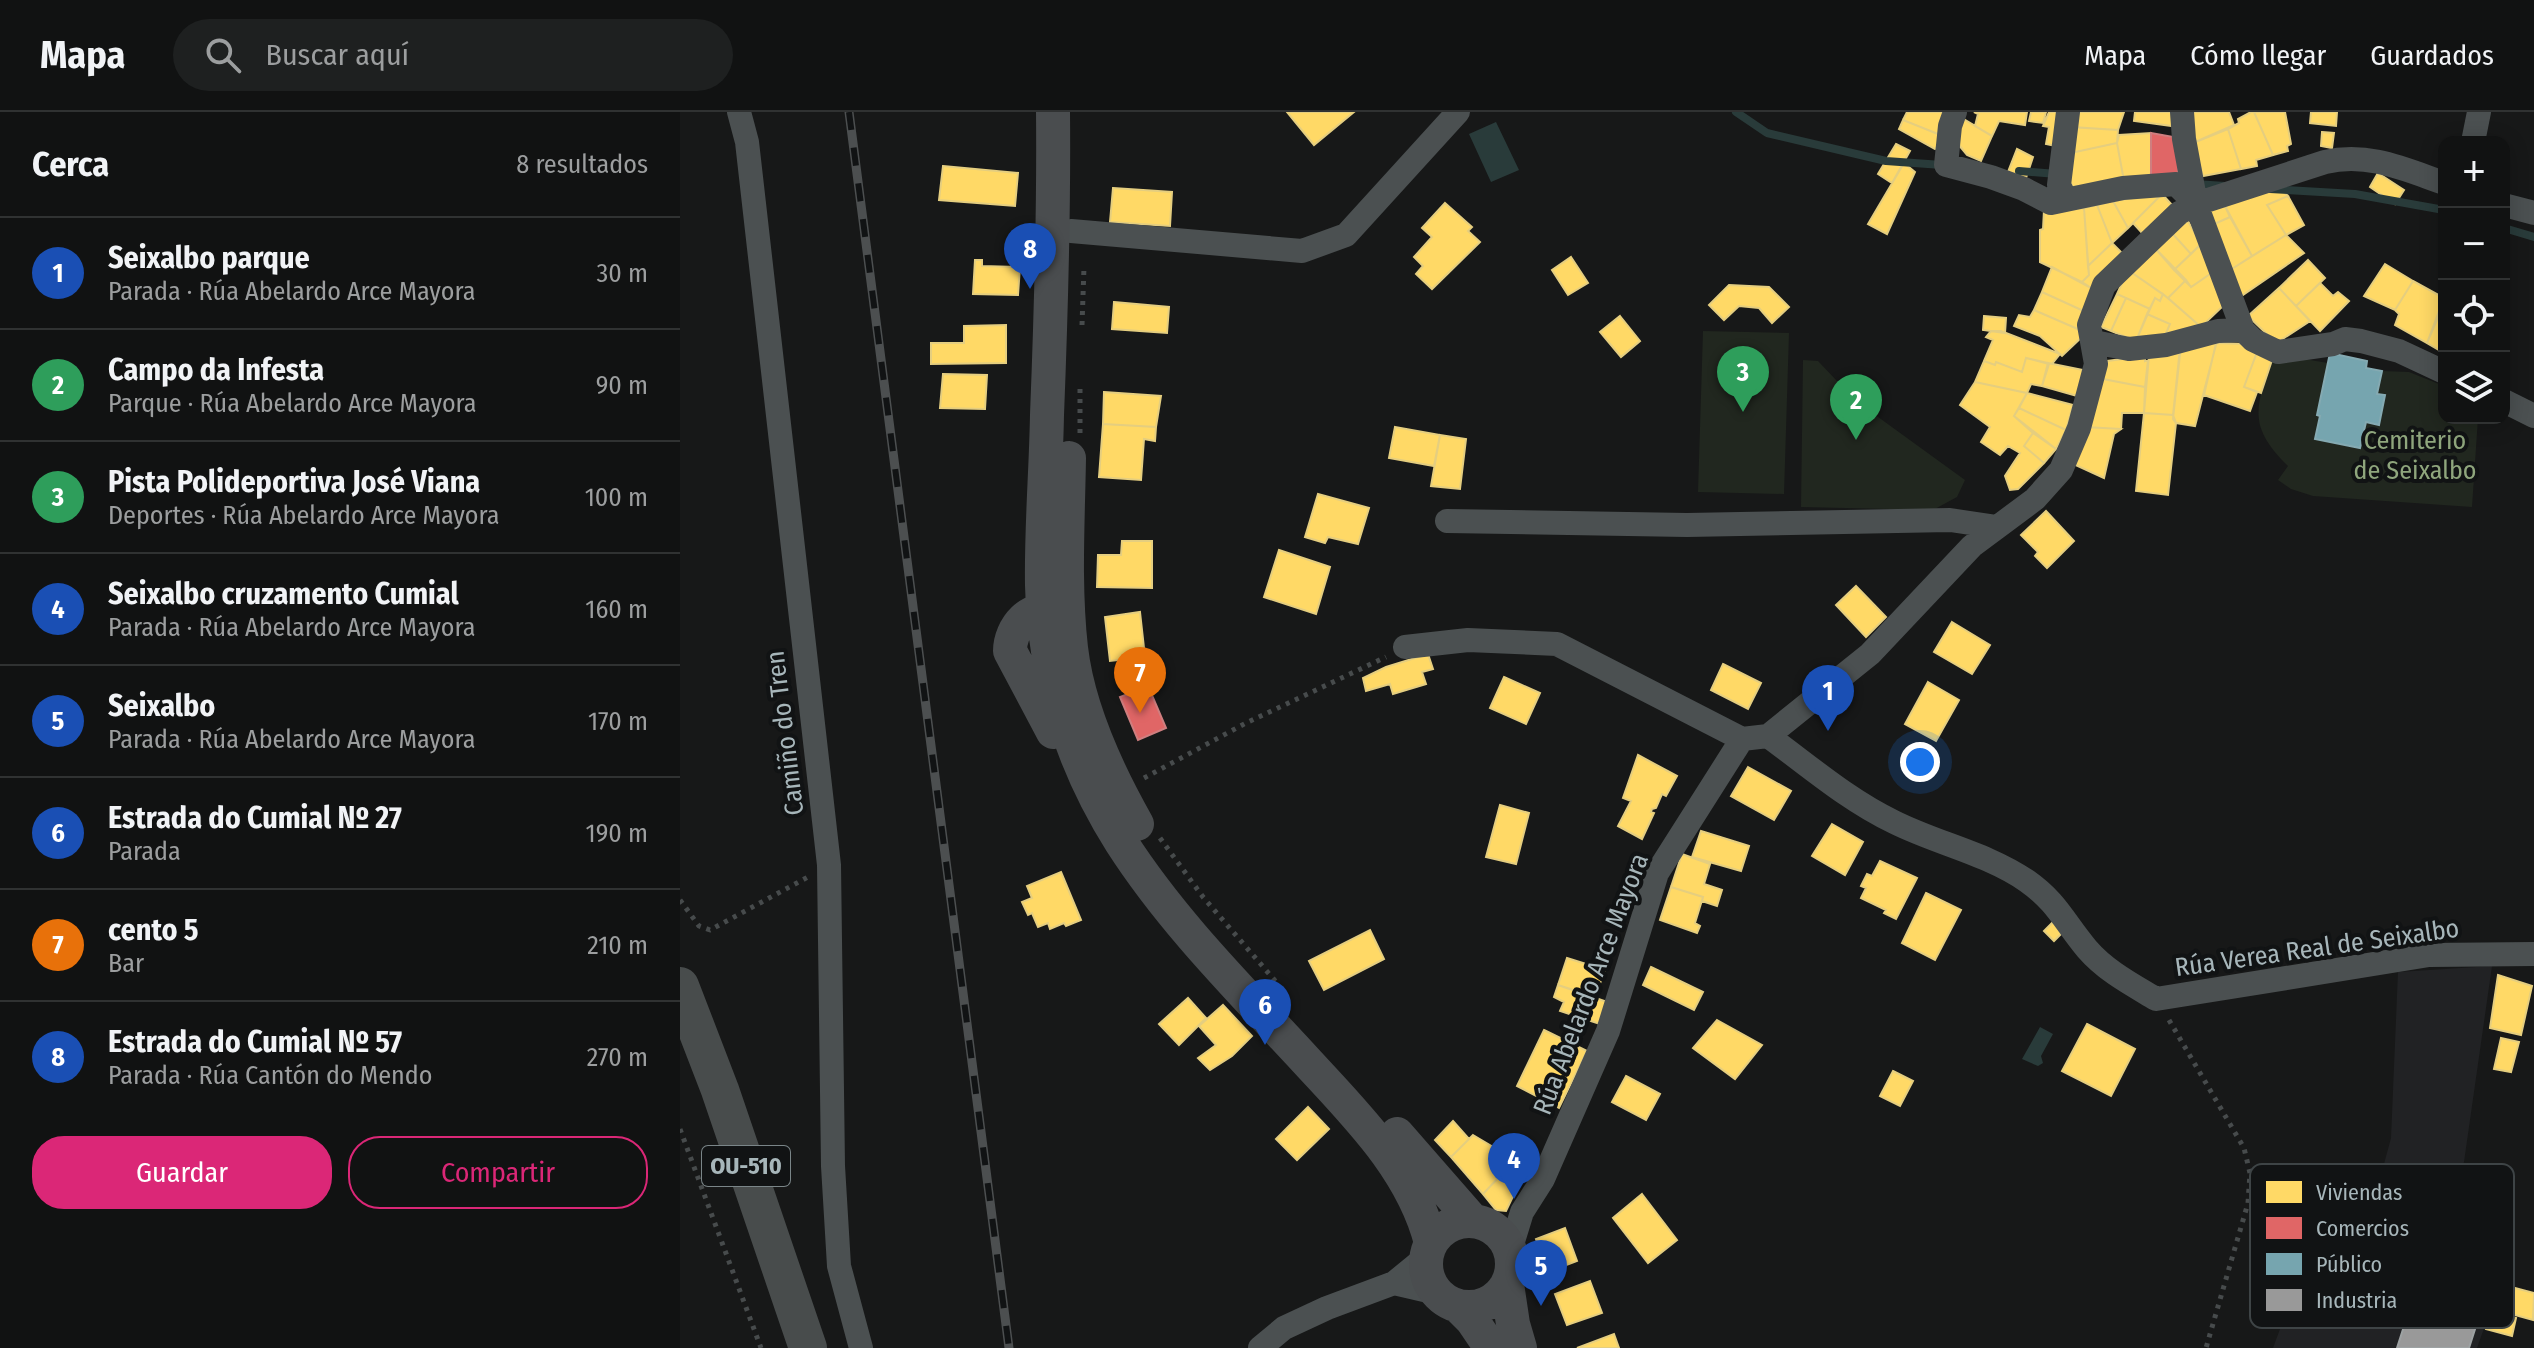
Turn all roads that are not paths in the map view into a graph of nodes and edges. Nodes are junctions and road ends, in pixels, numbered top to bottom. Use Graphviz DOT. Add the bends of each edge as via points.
graph roads {
  1 [pos="739,112"];
  2 [pos="1053,112"];
  3 [pos="1074,112"];
  4 [pos="1458,112"];
  5 [pos="1955,112"];
  6 [pos="2068,112"];
  7 [pos="2182,112"];
  8 [pos="2479,112"];
  9 [pos="2474,136"];
  10 [pos="2438,181"];
  11 [pos="2065,198"];
  12 [pos="2196,204"];
  13 [pos="2510,207"];
  14 [pos="2534,213"];
  15 [pos="1071,231"];
  16 [pos="2243,330"];
  17 [pos="2094,342"];
  18 [pos="2438,369"];
  19 [pos="2510,404"];
  20 [pos="2534,416"];
  21 [pos="1069,500"];
  22 [pos="1447,521"];
  23 [pos="1997,527"];
  24 [pos="1050,611"];
  25 [pos="1405,647"];
  26 [pos="1044,666"];
  27 [pos="1768,736"];
  28 [pos="1742,739"];
  29 [pos="1152,838"];
  30 [pos="2534,954"];
  31 [pos="680,986"];
  32 [pos="1501,1240"];
  33 [pos="1429,1250"];
  34 [pos="1394,1283"];
  35 [pos="1447,1300"];
  36 [pos="808,1348"];
  37 [pos="861,1348"];
  38 [pos="1260,1348"];
  39 [pos="1491,1348"];
  40 [pos="1520,1348"];
  1 -- 37 [label="street, Camiño do Tren" via="747,142 829,865 836,1223 839,1266"];
  2 -- 24 [label="street" via="1042,585"];
  3 -- 15 [label="street"];
  4 -- 15 [label="street" via="1346,235 1302,251"];
  5 -- 11 [label="street" via="1946,165 2051,203"];
  6 -- 11 [label="street" via="2059,185"];
  7 -- 12 [label="street"];
  8 -- 9 [label="street"];
  10 -- 12 [label="street" via="2371,159 2341,158"];
  11 -- 12 [label="street" via="2176,184"];
  12 -- 16 [label="street"];
  12 -- 17 [label="street" via="2179,213 2104,285 2089,325"];
  13 -- 14 [label="street"];
  15 -- 21 [label="street"];
  16 -- 17 [label="street" via="2129,349"];
  16 -- 18 [label="street" via="2278,352 2345,339 2399,351"];
  17 -- 23 [label="street" via="2096,364 2061,470 2035,499"];
  19 -- 20 [label="street"];
  21 -- 24 [label="street" via="1055,540"];
  21 -- 29 [label="street" via="1072,651 1086,712 1119,791"];
  22 -- 23 [label="street" via="1687,525 1950,520"];
  23 -- 27 [label="street" via="1972,546 1870,654"];
  24 -- 26 [label="street"];
  25 -- 28 [label="street" via="1468,640 1557,644"];
  26 -- 29 [label="street" via="1107,792"];
  26 -- 33 [label="street" via="1078,763 1119,839 1196,940 1391,1159 1414,1195"];
  27 -- 28 [label="street"];
  27 -- 30 [label="street, Rúa Verea Real de Seixalbo" via="1866,808 1982,855 2030,883 2053,901 2105,968 2156,999 2429,955"];
  28 -- 32 [label="street, Rúa Abelardo Arce Mayora" via="1657,873 1608,1031 1543,1179"];
  29 -- 32 [label="street" via="1208,920"];
  31 -- 36 [label="main road, OU-510"];
  32 -- 33 [label="street" via="1449,1226"];
  32 -- 35 [label="street" via="1496,1298 1470,1307"];
  32 -- 40 [label="street"];
  33 -- 34 [label="street"];
  33 -- 35 [label="street" via="1430,1282"];
  34 -- 35 [label="street"];
  34 -- 38 [label="street" via="1284,1328"];
  35 -- 39 [label="street" via="1472,1320"];
}
